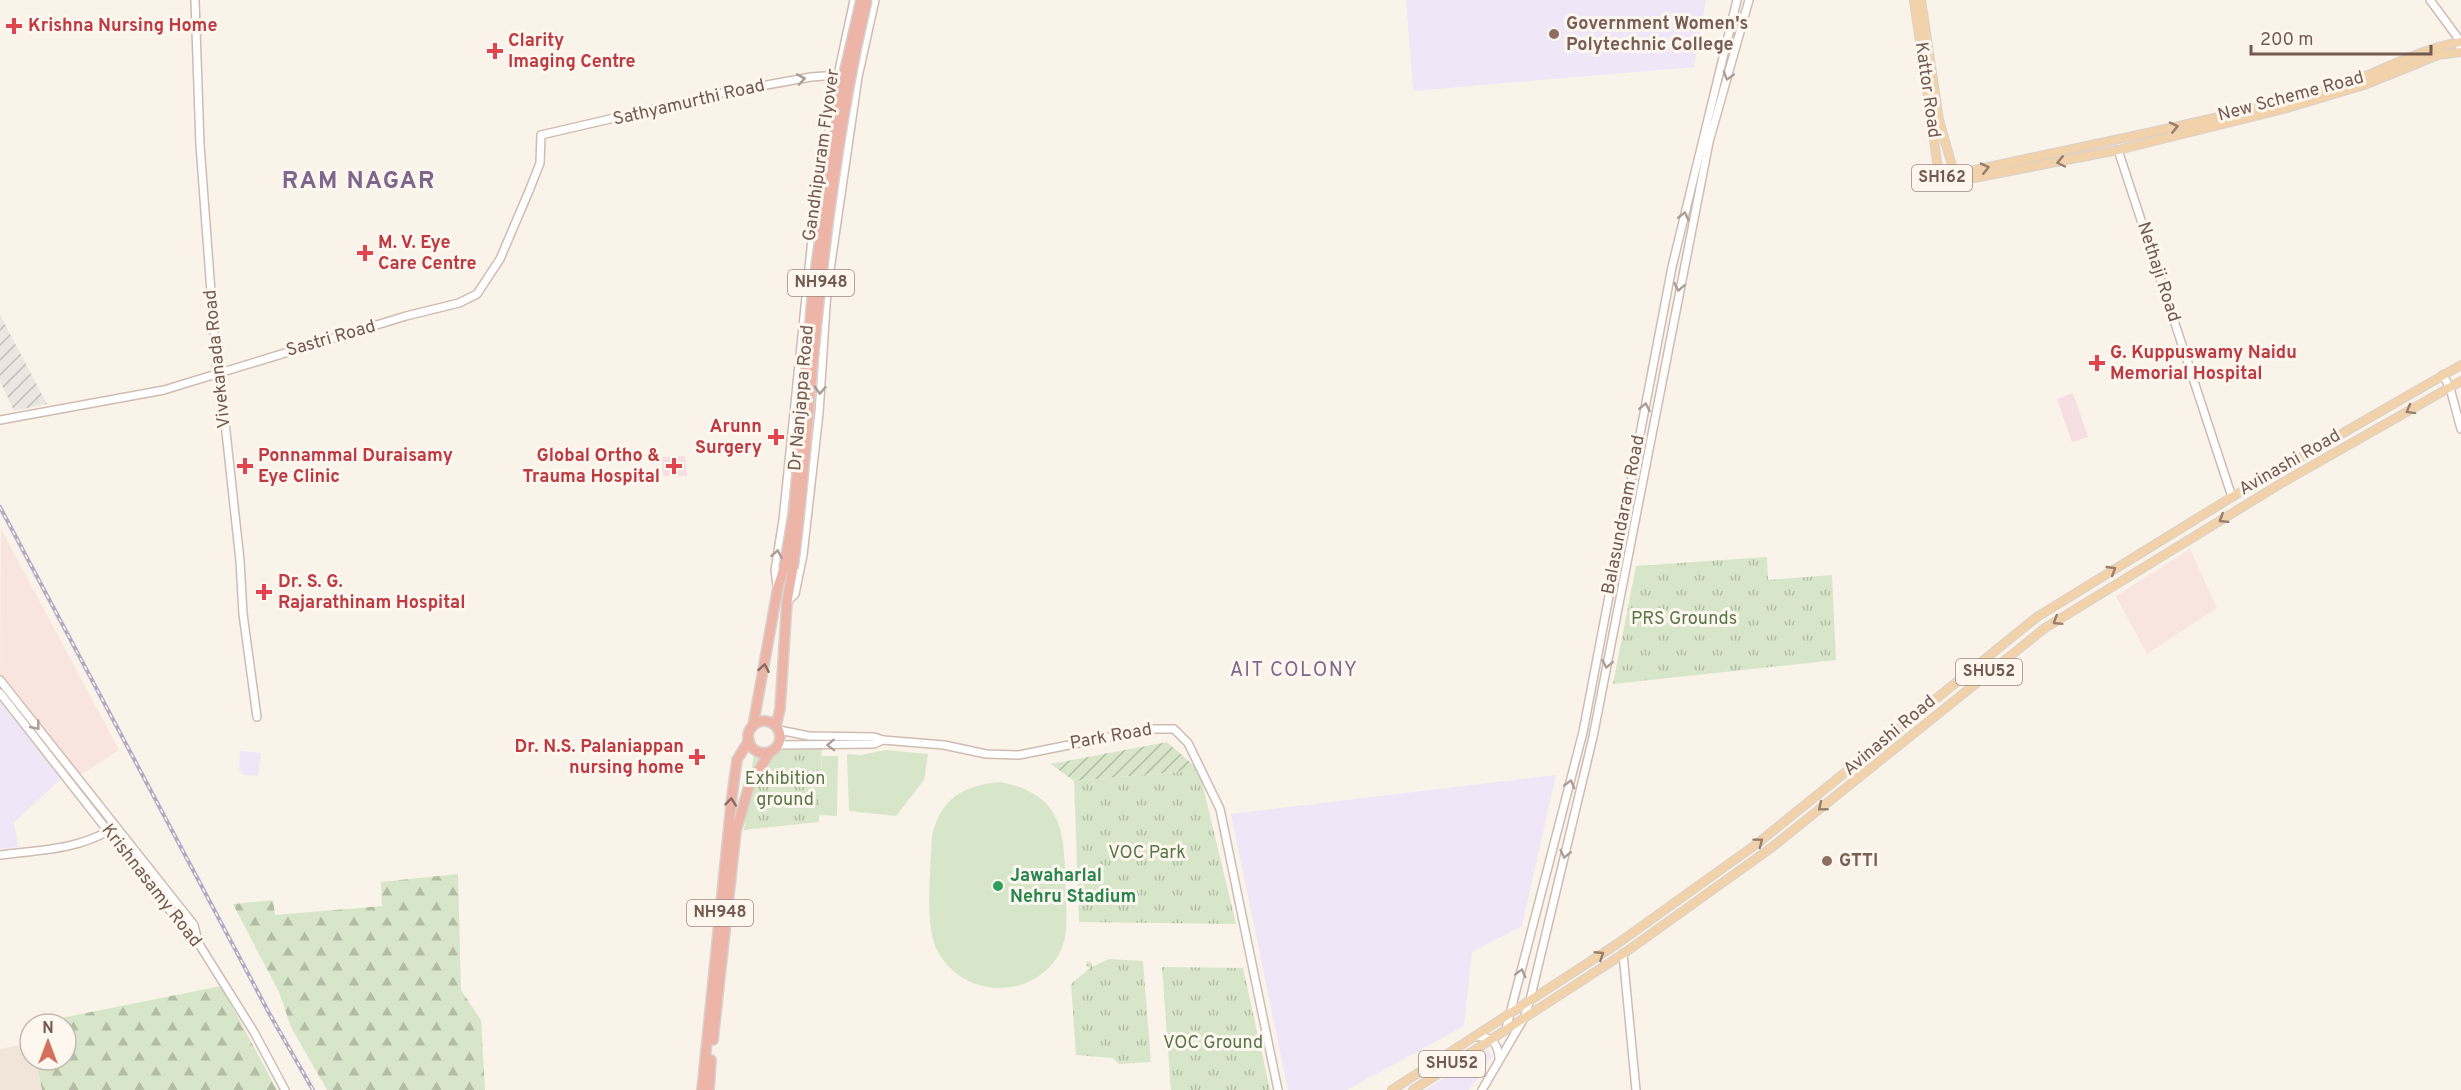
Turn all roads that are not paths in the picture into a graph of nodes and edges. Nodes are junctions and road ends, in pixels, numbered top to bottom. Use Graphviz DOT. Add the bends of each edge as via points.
graph roads {
  1 [pos="195,0"];
  2 [pos="854,0"];
  3 [pos="861,0"];
  4 [pos="867,0"];
  5 [pos="875,0"];
  6 [pos="1737,0"];
  7 [pos="1749,0"];
  8 [pos="1914,0"];
  9 [pos="1921,0"];
  10 [pos="2430,0"];
  11 [pos="2461,42"];
  12 [pos="2460,52"];
  13 [pos="860,65"];
  14 [pos="838,75"];
  15 [pos="541,135"];
  16 [pos="2116,138"];
  17 [pos="2118,150"];
  18 [pos="2461,365"];
  19 [pos="217,372"];
  20 [pos="2443,375"];
  21 [pos="2434,380"];
  22 [pos="2461,381"];
  23 [pos="2450,388"];
  24 [pos="2440,393"];
  25 [pos="0,421"];
  26 [pos="2461,429"];
  27 [pos="2232,497"];
  28 [pos="788,568"];
  29 [pos="778,587"];
  30 [pos="787,602"];
  31 [pos="1603,629"];
  32 [pos="1613,631"];
  33 [pos="0,680"];
  34 [pos="0,693"];
  35 [pos="257,717"];
  36 [pos="753,726"];
  37 [pos="778,728"];
  38 [pos="749,740"];
  39 [pos="883,740"];
  40 [pos="778,745"];
  41 [pos="770,752"];
  42 [pos="117,827"];
  43 [pos="108,831"];
  44 [pos="730,850"];
  45 [pos="0,855"];
  46 [pos="199,944"];
  47 [pos="1623,954"];
  48 [pos="1530,1000"];
  49 [pos="1510,1014"];
  50 [pos="1524,1018"];
  51 [pos="1506,1029"];
  52 [pos="1473,1037"];
  53 [pos="1491,1039"];
  54 [pos="1499,1058"];
  55 [pos="285,1090"];
  56 [pos="702,1090"];
  57 [pos="708,1090"];
  58 [pos="1278,1090"];
  59 [pos="1392,1090"];
  60 [pos="1413,1090"];
  61 [pos="1482,1090"];
  62 [pos="1636,1090"];
  1 -- 19 [label="main road, Vivekanada Road" via="200,145"];
  2 -- 14 [label="main road, Dr Nanjappa Road"];
  3 -- 28 [label="highway, Gandhipuram Flyover / NH948, bridge" via="843,78 813,287"];
  4 -- 28 [label="highway, Gandhipuram Flyover / NH948, bridge" via="853,60 823,267 801,512"];
  5 -- 13 [label="main road, Dr Nanjappa Road"];
  31 -- 6 [label="main road, Balasundaram Road, one-way" via="1672,267"];
  7 -- 32 [label="main road, Balasundaram Road, one-way" via="1708,142"];
  17 -- 8 [label="main road, Kattor Road / SH162, one-way" via="1964,182 1941,177"];
  9 -- 16 [label="main road, Kattor Road / SH162, one-way" via="1939,120 1953,169 1966,172"];
  10 -- 11 [label="main road"];
  11 -- 12 [label="main road"];
  16 -- 11 [label="main road, New Scheme Road / SH162, one-way" via="2330,89 2362,80 2435,47"];
  12 -- 17 [label="main road, New Scheme Road / SH162" via="2438,55 2364,85 2287,108"];
  13 -- 14 [label="main road, Sathyamurthi Road"];
  13 -- 30 [label="main road, Dr Nanjappa Road, one-way" via="827,291 819,413 803,555 795,594"];
  15 -- 14 [label="main road, Sathyamurthi Road, one-way" via="751,88"];
  29 -- 14 [label="main road, Dr Nanjappa Road, one-way" via="775,570 801,334"];
  15 -- 19 [label="main road, Sastri Road" via="540,163 530,191 500,259 477,294 459,303"];
  17 -- 27 [label="main road, Nethaji Road"];
  18 -- 20 [label="main road, Avinashi Road / SHU52"];
  19 -- 25 [label="main road, Sastri Road" via="164,390"];
  19 -- 35 [label="main road, Vivekanada Road"];
  20 -- 21 [label="main road, Avinashi Road / SHU52"];
  20 -- 23 [label="main road"];
  21 -- 24 [label="main road"];
  21 -- 27 [label="main road, Avinashi Road / SHU52"];
  22 -- 23 [label="main road, Avinashi Road / SHU52"];
  23 -- 24 [label="main road, Avinashi Road / SHU52"];
  23 -- 26 [label="main road"];
  24 -- 47 [label="main road, Avinashi Road / SHU52, one-way" via="2280,484 2045,628 1771,848"];
  48 -- 27 [label="main road, Avinashi Road / SHU52, one-way" via="1758,843 2037,616"];
  28 -- 29 [label="highway, Gandhipuram Flyover / NH948"];
  28 -- 30 [label="highway, Gandhipuram Flyover / NH948"];
  36 -- 29 [label="highway, Dr Nanjappa Road / NH948, one-way"];
  30 -- 37 [label="highway, Dr Nanjappa Road / NH948"];
  31 -- 32 [label="main road"];
  49 -- 31 [label="main road, Balasundaram Road, one-way" via="1583,732"];
  32 -- 48 [label="main road, Balasundaram Road, one-way" via="1593,737"];
  33 -- 42 [label="main road, one-way"];
  34 -- 43 [label="main road, Krishnasamy Road"];
  36 -- 37 [label="highway" via="762,721"];
  36 -- 38 [label="highway, NH948"];
  37 -- 39 [label="main road, Park Road" via="809,736"];
  37 -- 40 [label="highway, NH948"];
  38 -- 41 [label="highway" via="754,749"];
  44 -- 38 [label="highway, NH948, one-way" via="737,760"];
  39 -- 40 [label="main road, one-way" via="874,744"];
  39 -- 58 [label="main road, Park Road" via="1019,755 1149,729 1174,729 1188,743 1220,809"];
  40 -- 41 [label="highway, NH948"];
  41 -- 44 [label="highway, NH948" via="749,786"];
  42 -- 43 [label="main road"];
  42 -- 46 [label="main road" via="194,925"];
  43 -- 45 [label="main road" via="77,845"];
  43 -- 46 [label="main road, Krishnasamy Road"];
  44 -- 56 [label="highway, NH948"];
  44 -- 57 [label="highway, NH948"];
  46 -- 55 [label="main road, Krishnasamy Road"];
  47 -- 50 [label="main road, Avinashi Road / SHU52"];
  47 -- 62 [label="main road"];
  48 -- 49 [label="main road, Avinashi Road / SHU52"];
  48 -- 50 [label="main road, Balasundaram Road"];
  49 -- 51 [label="main road, Balasundaram Road"];
  49 -- 52 [label="main road, Avinashi Road / SHU52"];
  50 -- 51 [label="main road, Avinashi Road / SHU52"];
  50 -- 54 [label="main road, Balasundaram Road"];
  51 -- 53 [label="main road, Avinashi Road / SHU52"];
  52 -- 53 [label="main road"];
  52 -- 59 [label="main road, Avinashi Road / SHU52"];
  53 -- 54 [label="main road" via="1498,1047"];
  53 -- 60 [label="main road, Avinashi Road / SHU52"];
  54 -- 61 [label="main road, Balasundaram Road"];
}
